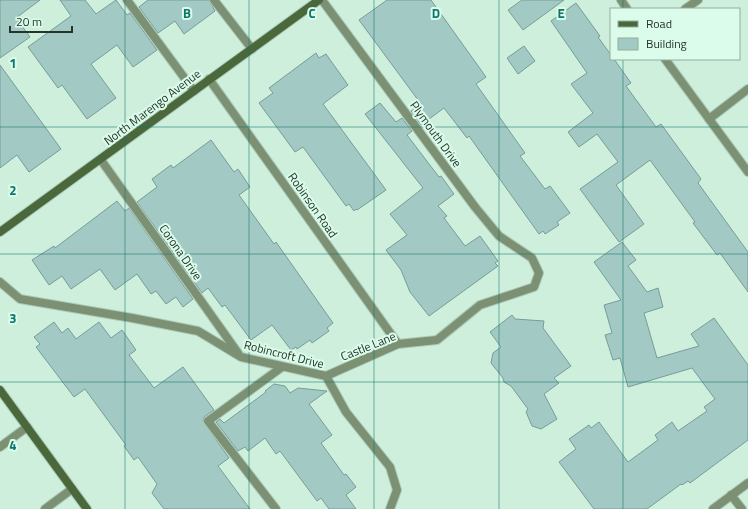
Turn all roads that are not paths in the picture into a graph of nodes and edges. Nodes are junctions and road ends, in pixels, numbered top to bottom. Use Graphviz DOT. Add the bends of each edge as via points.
graph roads {
  1 [pos="127,0"];
  2 [pos="214,0"];
  3 [pos="319,0"];
  4 [pos="322,0"];
  5 [pos="698,0"];
  6 [pos="686,8"];
  7 [pos="252,49"];
  8 [pos="666,60"];
  9 [pos="209,79"];
  10 [pos="748,89"];
  11 [pos="194,91"];
  12 [pos="710,119"];
  13 [pos="101,160"];
  14 [pos="748,172"];
  15 [pos="0,232"];
  16 [pos="539,273"];
  17 [pos="0,282"];
  18 [pos="398,344"];
  19 [pos="241,357"];
  20 [pos="282,367"];
  21 [pos="326,376"];
  22 [pos="0,390"];
  23 [pos="27,427"];
  24 [pos="0,447"];
  25 [pos="748,483"];
  26 [pos="72,489"];
  27 [pos="732,495"];
  28 [pos="45,509"];
  29 [pos="87,509"];
  30 [pos="276,509"];
  31 [pos="390,509"];
  32 [pos="713,509"];
  33 [pos="742,509"];
  1 -- 11 [label="street"];
  2 -- 7 [label="street"];
  3 -- 7 [label="street, North Marengo Avenue"];
  4 -- 16 [label="street, Plymouth Drive" via="499,236 532,258"];
  5 -- 6 [label="street"];
  7 -- 9 [label="street, North Marengo Avenue"];
  8 -- 12 [label="street"];
  9 -- 11 [label="street, North Marengo Avenue"];
  9 -- 18 [label="street, Robinson Road"];
  10 -- 12 [label="street"];
  11 -- 13 [label="street, North Marengo Avenue"];
  12 -- 14 [label="street"];
  13 -- 15 [label="street, North Marengo Avenue"];
  13 -- 19 [label="street, Corona Drive"];
  16 -- 18 [label="street, Castle Lane" via="534,287 480,305 437,340"];
  17 -- 19 [label="street, Robincroft Drive" via="20,299 198,332"];
  18 -- 21 [label="street, Castle Lane"];
  19 -- 20 [label="street, Robincroft Drive"];
  20 -- 21 [label="street, Robincroft Drive"];
  20 -- 30 [label="street" via="208,421"];
  21 -- 31 [label="street, Robincroft Drive" via="346,412 390,467 397,490"];
  22 -- 23 [label="street"];
  23 -- 24 [label="street"];
  23 -- 26 [label="street"];
  25 -- 27 [label="street"];
  26 -- 28 [label="street"];
  26 -- 29 [label="street"];
  27 -- 32 [label="street"];
  27 -- 33 [label="street"];
}
